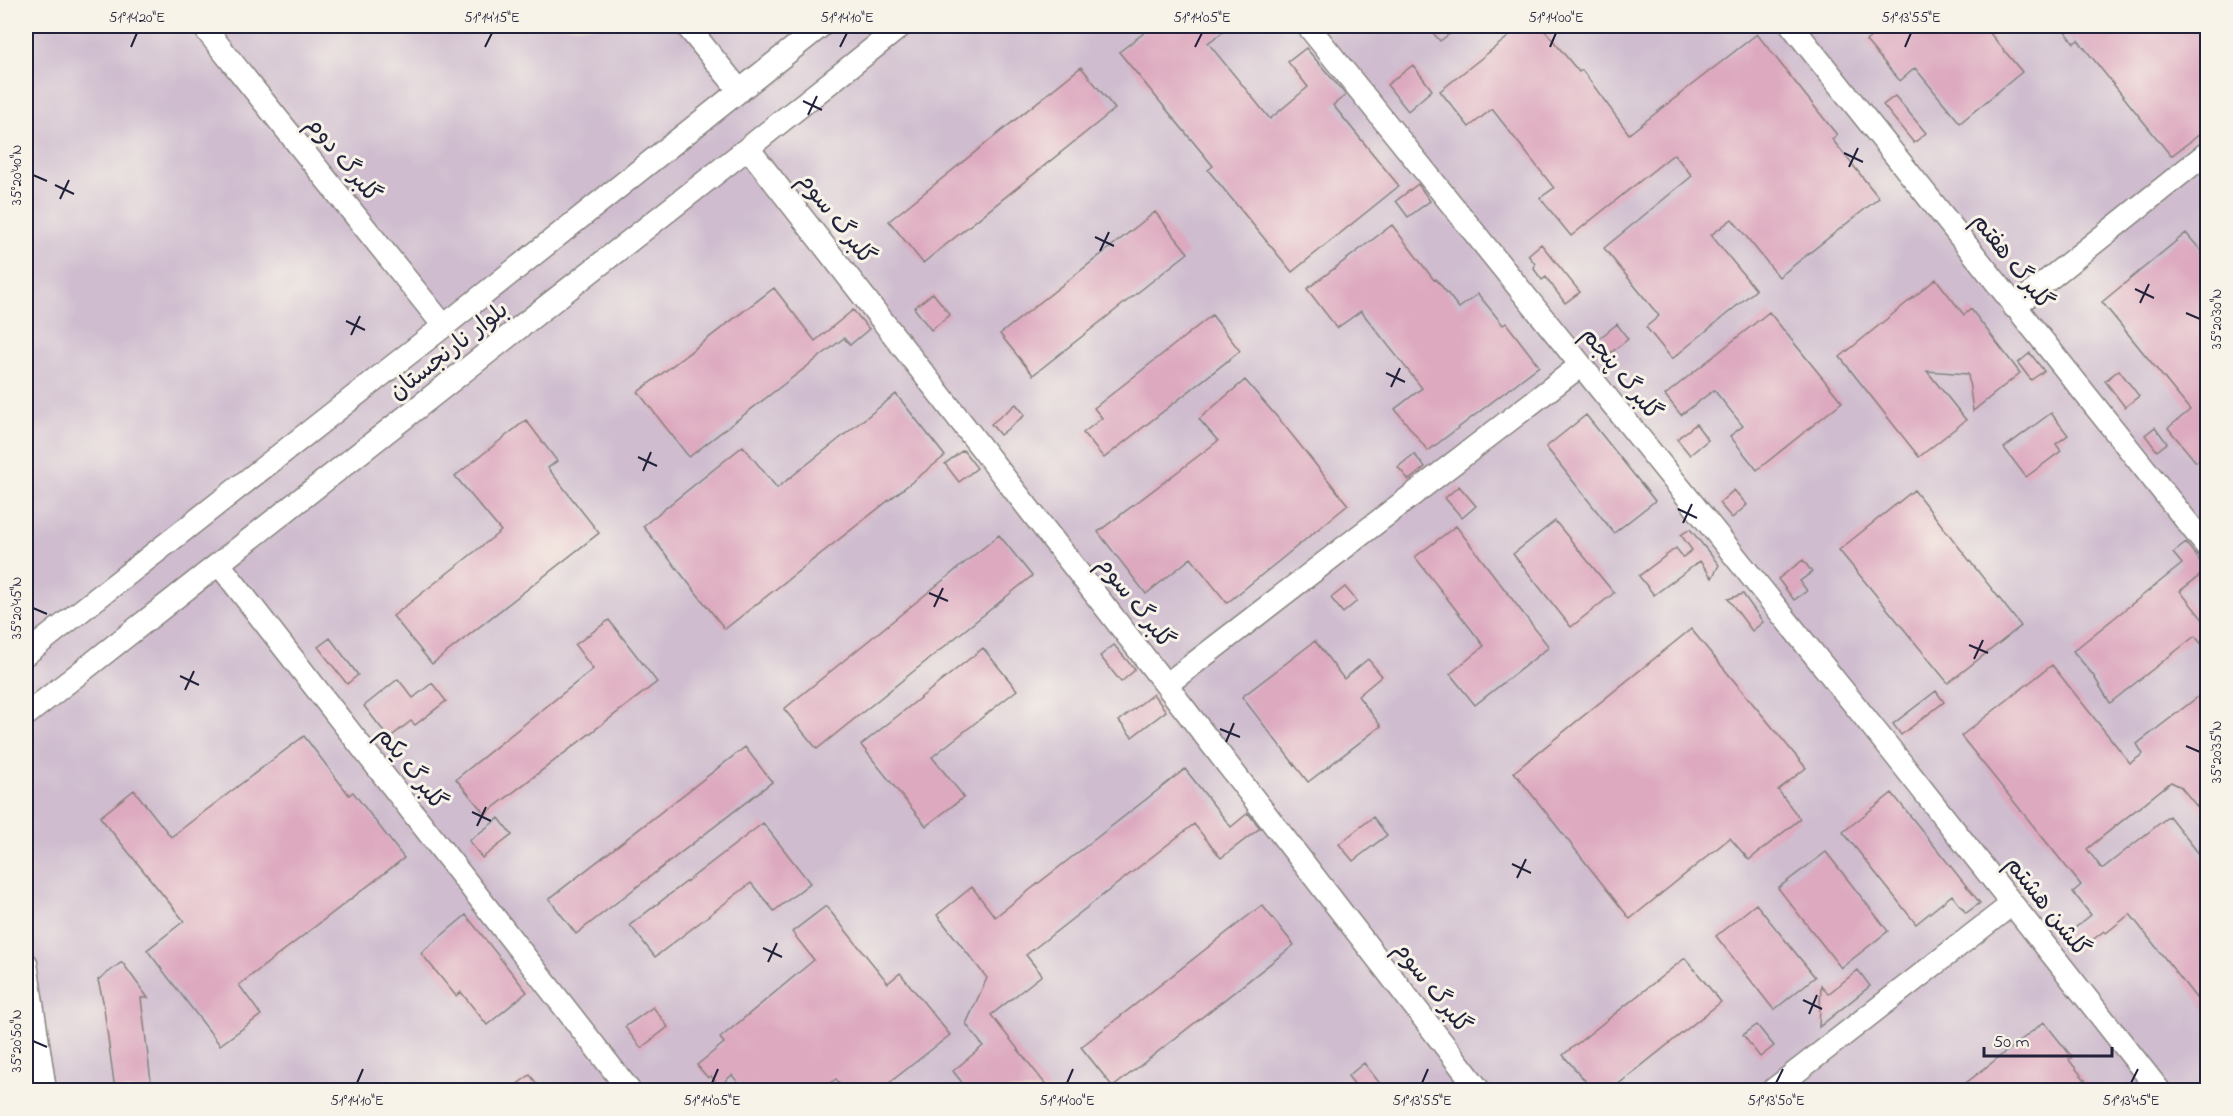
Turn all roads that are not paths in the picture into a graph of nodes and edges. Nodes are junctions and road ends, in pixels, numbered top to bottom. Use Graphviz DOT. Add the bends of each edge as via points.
graph roads {
  1 [pos="203,26"];
  2 [pos="687,26"];
  3 [pos="821,26"];
  4 [pos="901,26"];
  5 [pos="1308,26"];
  6 [pos="1792,26"];
  7 [pos="740,91"];
  8 [pos="748,148"];
  9 [pos="2208,152"];
  10 [pos="2014,307"];
  11 [pos="444,326"];
  12 [pos="1581,365"];
  13 [pos="2200,523"];
  14 [pos="2208,548"];
  15 [pos="219,564"];
  16 [pos="26,654"];
  17 [pos="1166,685"];
  18 [pos="26,715"];
  19 [pos="1895,755"];
  20 [pos="2012,904"];
  21 [pos="26,963"];
  22 [pos="45,1090"];
  23 [pos="629,1090"];
  24 [pos="1478,1090"];
  25 [pos="1773,1090"];
  26 [pos="2159,1090"];
  1 -- 11 [label="street, گلبرگ دوم"];
  2 -- 7 [label="street"];
  3 -- 7 [label="street, بلوار نارنجستان"];
  4 -- 8 [label="street, بلوار نارنجستان"];
  5 -- 12 [label="street, گلبرگ پنجم"];
  6 -- 10 [label="street, گلبرگ هفتم"];
  7 -- 11 [label="street, بلوار نارنجستان"];
  8 -- 15 [label="street, بلوار نارنجستان"];
  8 -- 17 [label="street, گلبرگ سوم"];
  9 -- 10 [label="street"];
  10 -- 13 [label="street, گلبرگ هفتم"];
  11 -- 16 [label="street, بلوار نارنجستان"];
  12 -- 17 [label="street"];
  12 -- 19 [label="street, گلبرگ پنجم"];
  13 -- 14 [label="street, گلبرگ هفتم"];
  15 -- 18 [label="street, بلوار نارنجستان"];
  15 -- 23 [label="street, گلبرگ یکم"];
  17 -- 24 [label="street, گلبرگ سوم"];
  19 -- 20 [label="street, گلشن هشتم"];
  20 -- 25 [label="street"];
  20 -- 26 [label="street, گلشن هشتم"];
  21 -- 22 [label="street"];
}
